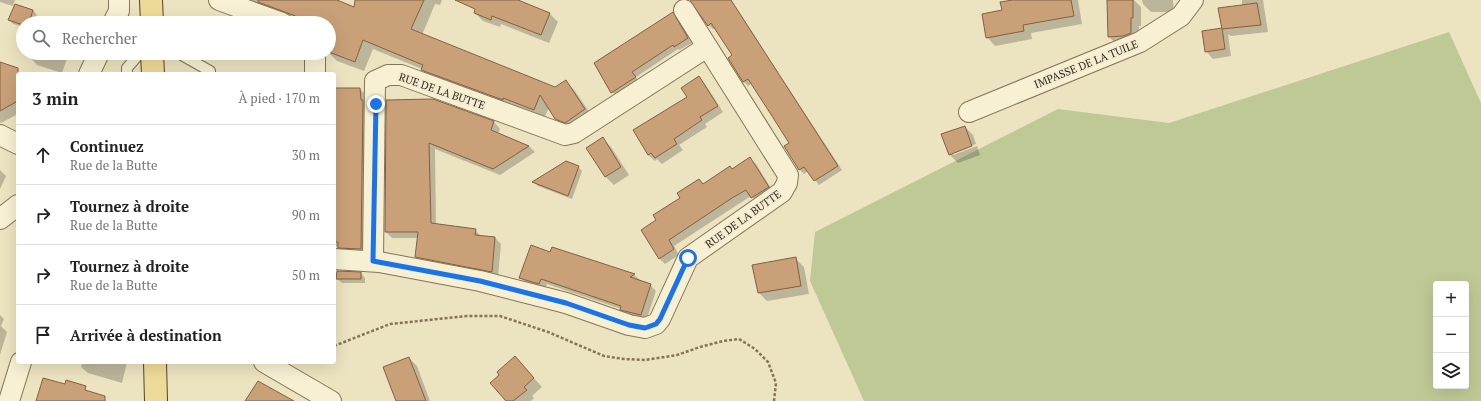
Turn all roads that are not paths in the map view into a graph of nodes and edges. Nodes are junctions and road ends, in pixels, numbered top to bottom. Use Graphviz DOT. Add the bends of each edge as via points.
graph roads {
  1 [pos="119,0"];
  2 [pos="151,0"];
  3 [pos="218,0"];
  4 [pos="1193,0"];
  5 [pos="684,10"];
  6 [pos="116,16"];
  7 [pos="152,16"];
  8 [pos="263,16"];
  9 [pos="707,47"];
  10 [pos="96,60"];
  11 [pos="134,60"];
  12 [pos="152,60"];
  13 [pos="191,60"];
  14 [pos="315,60"];
  15 [pos="90,72"];
  16 [pos="128,72"];
  17 [pos="153,72"];
  18 [pos="210,72"];
  19 [pos="315,72"];
  20 [pos="969,112"];
  21 [pos="0,135"];
  22 [pos="16,143"];
  23 [pos="16,207"];
  24 [pos="0,220"];
  25 [pos="336,259"];
  26 [pos="373,261"];
  27 [pos="20,364"];
  28 [pos="155,364"];
  29 [pos="267,364"];
  30 [pos="9,401"];
  31 [pos="156,401"];
  32 [pos="331,401"];
  1 -- 6 [label="street"];
  2 -- 7 [label="main road"];
  3 -- 8 [label="street"];
  4 -- 20 [label="street, IMPASSE DE LA TUILE" via="1181,16 1140,42"];
  5 -- 9 [label="street, RUE DE LA BUTTE"];
  9 -- 26 [label="street, RUE DE LA BUTTE" via="574,133 565,135 401,75 388,75 375,81"];
  9 -- 26 [label="street, RUE DE LA BUTTE" via="788,175 787,183 782,192 688,258 656,324 645,328 629,325 566,303 480,281"];
  10 -- 15 [label="street"];
  11 -- 16 [label="lane" via="127,68"];
  12 -- 17 [label="main road"];
  13 -- 18 [label="lane"];
  14 -- 19 [label="street"];
  21 -- 22 [label="street"];
  23 -- 24 [label="street"];
  25 -- 26 [label="street, RUE DE LA BUTTE"];
  27 -- 30 [label="street"];
  28 -- 31 [label="main road"];
  29 -- 32 [label="street"];
}
